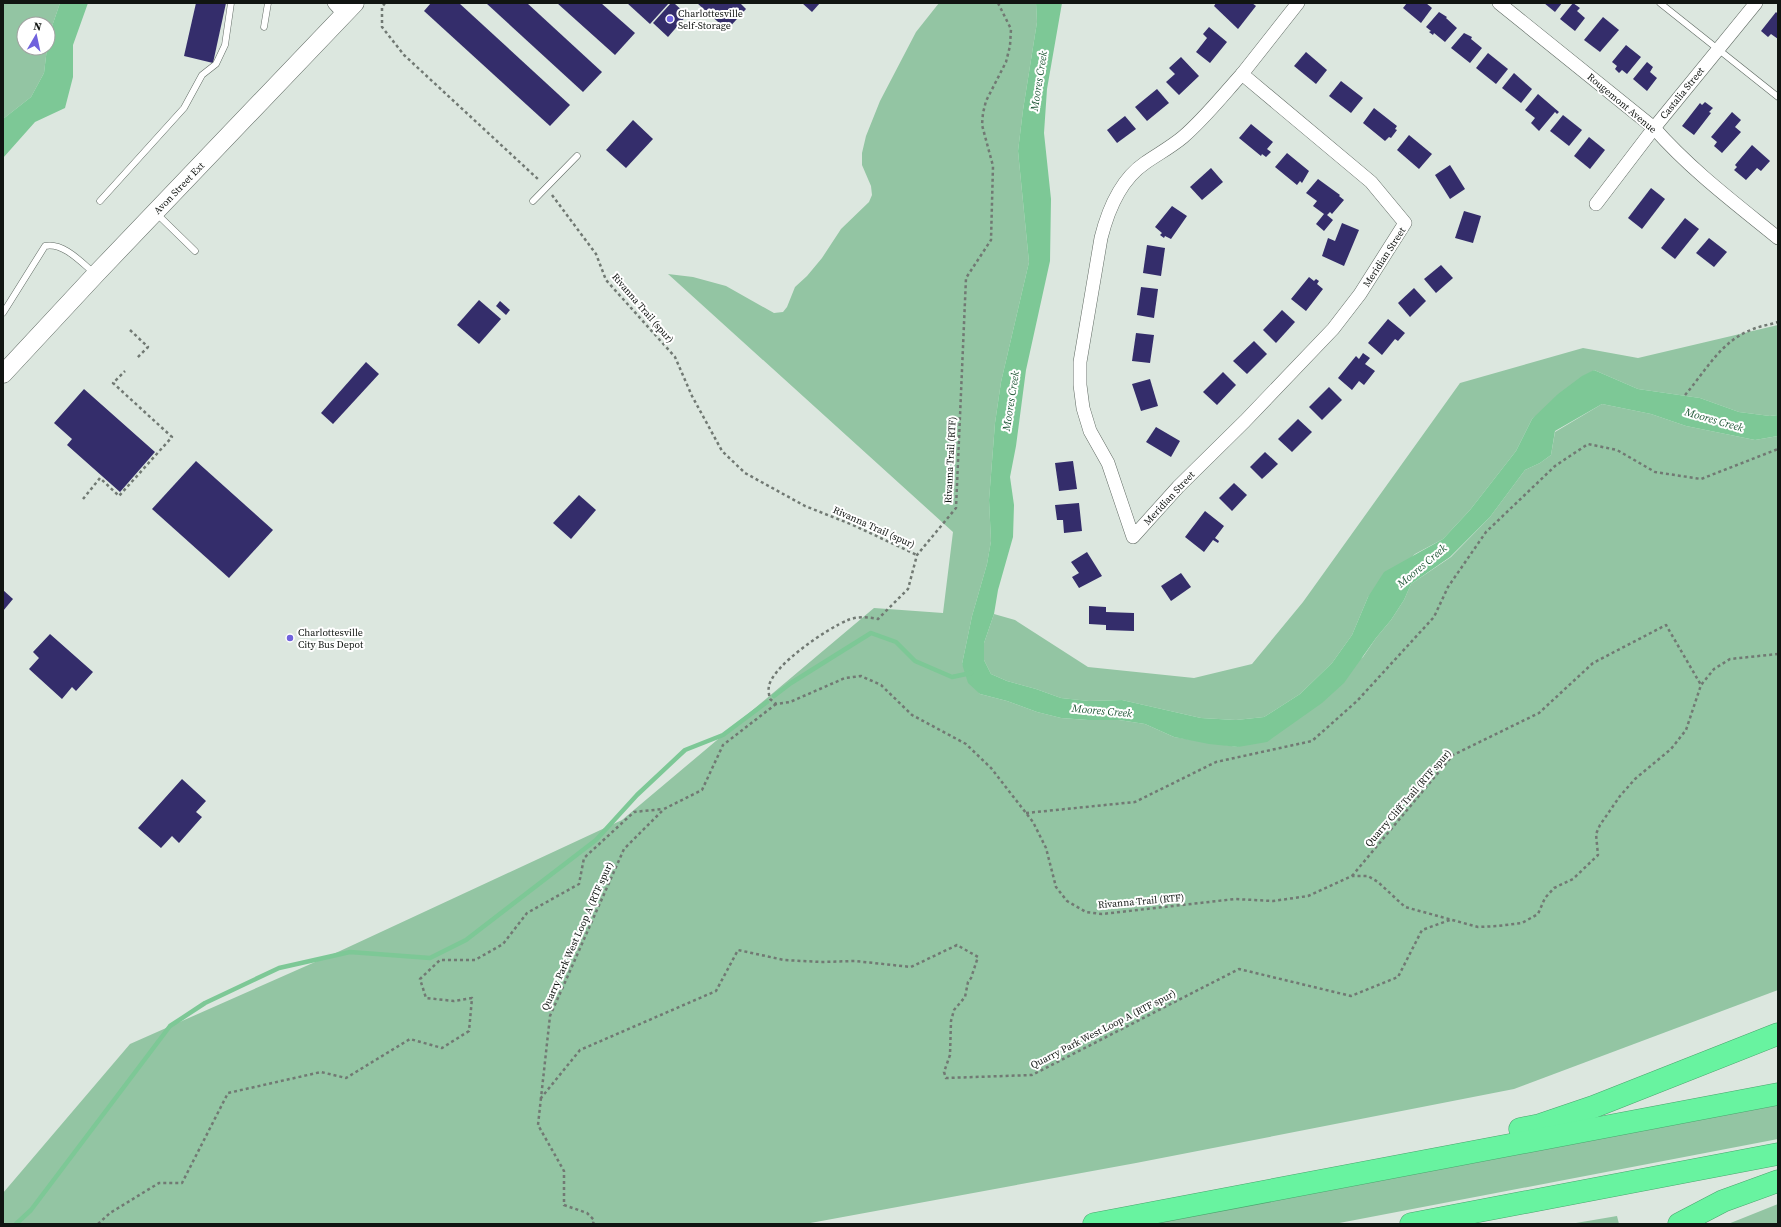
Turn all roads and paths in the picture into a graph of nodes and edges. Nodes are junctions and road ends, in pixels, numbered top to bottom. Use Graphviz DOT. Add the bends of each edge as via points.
graph roads {
  1 [pos="231,3"];
  2 [pos="268,3"];
  3 [pos="385,3"];
  4 [pos="998,3"];
  5 [pos="1298,3"];
  6 [pos="1499,3"];
  7 [pos="1660,3"];
  8 [pos="1756,3"];
  9 [pos="344,7"];
  10 [pos="264,27"];
  11 [pos="1718,50"];
  12 [pos="1242,74"];
  13 [pos="1778,97"];
  14 [pos="1654,128"];
  15 [pos="577,156"];
  16 [pos="546,188"];
  17 [pos="533,201"];
  18 [pos="100,202"];
  19 [pos="1596,204"];
  20 [pos="156,213"];
  21 [pos="1778,238"];
  22 [pos="196,251"];
  23 [pos="96,274"];
  24 [pos="3,313"];
  25 [pos="1778,322"];
  26 [pos="130,330"];
  27 [pos="136,359"];
  28 [pos="125,371"];
  29 [pos="3,374"];
  30 [pos="1685,395"];
  31 [pos="1778,449"];
  32 [pos="83,499"];
  33 [pos="916,555"];
  34 [pos="1778,654"];
  35 [pos="1701,685"];
  36 [pos="776,704"];
  37 [pos="664,809"];
  38 [pos="1026,813"];
  39 [pos="1352,876"];
  40 [pos="1452,920"];
  41 [pos="1778,1034"];
  42 [pos="1778,1094"];
  43 [pos="541,1098"];
  44 [pos="1778,1154"];
  45 [pos="1341,1177"];
  46 [pos="1778,1181"];
  47 [pos="98,1224"];
  48 [pos="593,1224"];
  49 [pos="1094,1224"];
  50 [pos="1411,1224"];
  51 [pos="1679,1224"];
  1 -- 18 [label="lane" via="225,45 216,64 202,76 184,108"];
  2 -- 10 [label="lane"];
  3 -- 16 [label="path, Rivanna Trail (spur)" via="382,7 382,27 404,55"];
  4 -- 33 [label="path, Rivanna Trail (RTF)" via="1011,30 1010,46 982,113 982,125 993,166 991,240 966,278 956,508"];
  5 -- 12 [label="street, Meridian Street"];
  6 -- 14 [label="street, Rougemont Avenue"];
  7 -- 11 [label="lane"];
  8 -- 11 [label="street, Castalia Street"];
  9 -- 20 [label="main road, Avon Street Ext"];
  11 -- 13 [label="lane"];
  11 -- 14 [label="street, Castalia Street"];
  12 -- 12 [label="street, Meridian Street" via="1183,137 1144,164 1126,182 1112,205 1100,238 1080,362 1080,385 1090,431 1108,463 1133,537 1178,487 1333,329 1360,294 1405,223 1371,182"];
  14 -- 19 [label="street, Castalia Street"];
  14 -- 21 [label="street, Rougemont Avenue" via="1701,175"];
  15 -- 16 [label="lane"];
  16 -- 17 [label="lane"];
  16 -- 33 [label="path, Rivanna Trail (spur)" via="596,254 606,280 675,357 692,396 722,451 745,473 805,506 853,525"];
  20 -- 22 [label="lane"];
  20 -- 23 [label="main road, Avon Street Ext"];
  23 -- 24 [label="lane" via="72,254 56,246 44,246"];
  23 -- 29 [label="main road, Avon Street Ext"];
  25 -- 30 [label="path" via="1751,330 1722,348"];
  26 -- 27 [label="path" via="148,347"];
  28 -- 32 [label="path" via="112,383 172,437 119,496 100,478"];
  31 -- 38 [label="path" via="1701,479 1655,472 1616,450 1588,444 1555,466 1486,532 1448,587 1434,617 1357,701 1312,741 1216,762 1136,802"];
  33 -- 36 [label="path, Rivanna Trail (RTF)" via="908,589 878,619 865,617 848,620 809,643 776,672 768,686 770,699"];
  34 -- 35 [label="path" via="1730,659 1714,669"];
  35 -- 39 [label="path, Quarry Cliff Trail (RTF spur)" via="1666,625 1593,663 1539,713 1453,755"];
  35 -- 40 [label="path" via="1686,730 1671,749 1635,779 1600,825 1596,834 1598,855 1573,879 1554,888 1545,898 1538,914 1522,923 1498,926 1478,927"];
  36 -- 37 [label="path, Quarry Park West Loop A (RTF spur)" via="723,745 702,790"];
  36 -- 38 [label="path, Rivanna Trail (RTF)" via="790,702 845,678 861,676 868,679 881,685 912,715 966,744 991,768"];
  37 -- 43 [label="path, Quarry Park West Loop A (RTF spur)" via="624,849 550,1016"];
  37 -- 47 [label="path" via="634,812 584,858 579,884 527,913 503,944 475,960 440,960 420,979 426,998 454,1001 472,998 469,1031 442,1048 410,1039 346,1078 321,1072 228,1093 182,1183 159,1183 110,1213"];
  38 -- 39 [label="path, Rivanna Trail (RTF)" via="1046,848 1056,887 1067,902 1086,912 1102,914 1235,900 1274,901 1308,896"];
  39 -- 40 [label="path" via="1368,876 1405,907"];
  40 -- 43 [label="path, Quarry Park West Loop A (RTF spur)" via="1422,930 1398,977 1351,996 1239,969 1032,1075 946,1078 944,1072 950,1055 951,1021 954,1010 965,998 968,982 978,958 957,945 911,968 855,961 784,960 738,950 716,991 580,1050"];
  41 -- 45 [label="highway" via="1540,1125 1460,1143"];
  42 -- 45 [label="highway"];
  43 -- 48 [label="path" via="538,1125 564,1171 564,1205 587,1213 594,1220"];
  44 -- 50 [label="highway"];
  45 -- 49 [label="highway"];
  46 -- 51 [label="highway" via="1723,1201"];
}
